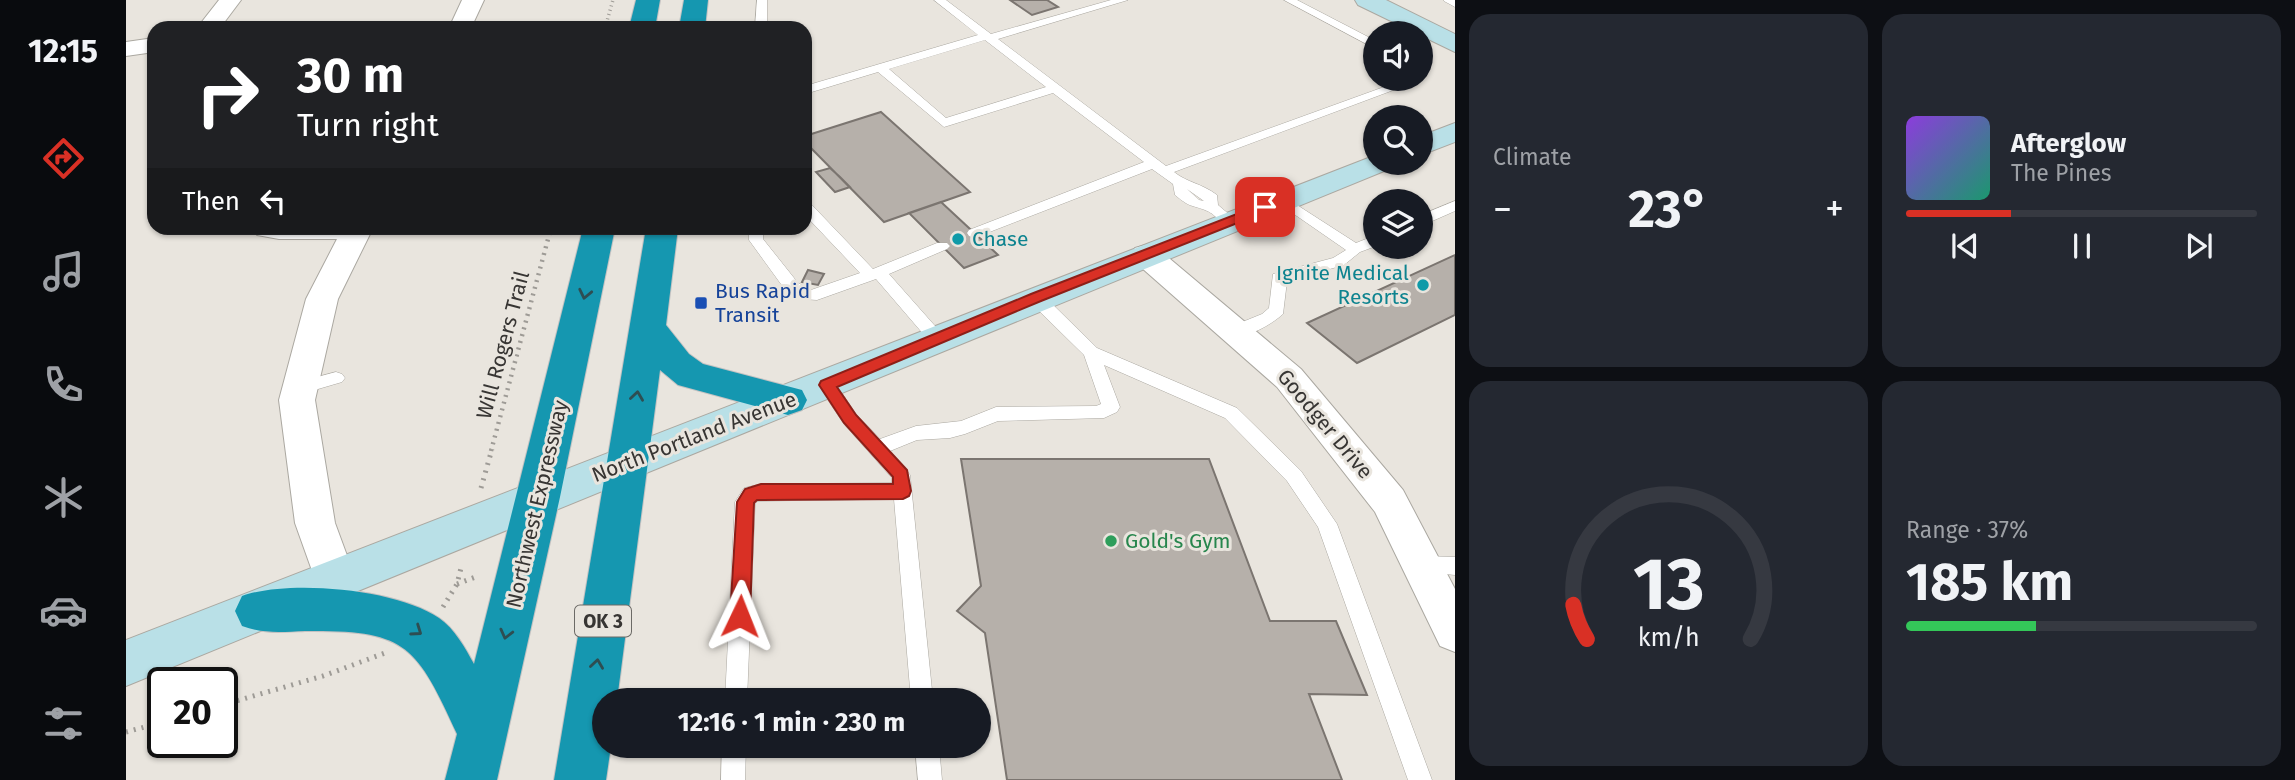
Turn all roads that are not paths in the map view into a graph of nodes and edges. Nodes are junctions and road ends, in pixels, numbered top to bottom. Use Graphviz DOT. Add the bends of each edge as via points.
graph roads {
  1 [pos="230,0"];
  2 [pos="473,0"];
  3 [pos="648,0"];
  4 [pos="696,0"];
  5 [pos="762,0"];
  6 [pos="939,0"];
  7 [pos="1123,0"];
  8 [pos="1289,0"];
  9 [pos="1367,0"];
  10 [pos="1449,1"];
  11 [pos="1455,4"];
  12 [pos="214,21"];
  13 [pos="463,21"];
  14 [pos="644,21"];
  15 [pos="693,21"];
  16 [pos="761,21"];
  17 [pos="988,37"];
  18 [pos="1363,39"];
  19 [pos="1455,44"];
  20 [pos="147,46"];
  21 [pos="126,48"];
  22 [pos="880,68"];
  23 [pos="812,88"];
  24 [pos="1055,88"];
  25 [pos="1379,91"];
  26 [pos="1159,167"];
  27 [pos="1363,169"];
  28 [pos="1283,200"];
  29 [pos="1455,205"];
  30 [pos="812,213"];
  31 [pos="1220,214"];
  32 [pos="1433,215"];
  33 [pos="974,233"];
  34 [pos="355,235"];
  35 [pos="597,235"];
  36 [pos="661,235"];
  37 [pos="756,235"];
  38 [pos="942,246"];
  39 [pos="1363,246"];
  40 [pos="1355,249"];
  41 [pos="1146,255"];
  42 [pos="874,274"];
  43 [pos="1036,298"];
  44 [pos="647,327"];
  45 [pos="1236,331"];
  46 [pos="937,339"];
  47 [pos="1091,352"];
  48 [pos="336,378"];
  49 [pos="827,385"];
  50 [pos="301,388"];
  51 [pos="788,400"];
  52 [pos="877,448"];
  53 [pos="626,463"];
  54 [pos="903,491"];
  55 [pos="539,497"];
  56 [pos="1438,566"];
  57 [pos="335,580"];
  58 [pos="258,611"];
  59 [pos="1455,632"];
  60 [pos="126,663"];
  61 [pos="737,688"];
  62 [pos="921,688"];
  63 [pos="482,732"];
  64 [pos="734,758"];
  65 [pos="928,758"];
  66 [pos="471,780"];
  67 [pos="580,780"];
  68 [pos="733,780"];
  69 [pos="930,780"];
  70 [pos="1420,780"];
  1 -- 12 [label="street"];
  2 -- 13 [label="street"];
  3 -- 14 [label="highway"];
  4 -- 15 [label="highway"];
  5 -- 16 [label="lane"];
  6 -- 17 [label="lane"];
  7 -- 17 [label="lane"];
  8 -- 18 [label="lane"];
  9 -- 19 [label="main road"];
  10 -- 11 [label="lane"];
  17 -- 22 [label="lane"];
  17 -- 24 [label="lane"];
  20 -- 21 [label="street"];
  22 -- 23 [label="lane"];
  22 -- 24 [label="lane" via="944,123"];
  24 -- 26 [label="lane"];
  25 -- 26 [label="lane"];
  26 -- 31 [label="lane" via="1212,198"];
  26 -- 33 [label="lane"];
  27 -- 28 [label="main road, North Portland Avenue"];
  28 -- 31 [label="main road, North Portland Avenue"];
  28 -- 40 [label="lane"];
  29 -- 32 [label="lane"];
  30 -- 42 [label="lane"];
  31 -- 41 [label="main road, North Portland Avenue"];
  34 -- 50 [label="street" via="322,299"];
  35 -- 55 [label="highway, Northwest Expressway, one-way"];
  36 -- 44 [label="highway, OK 3"];
  37 -- 42 [label="lane" via="800,292 817,295"];
  38 -- 42 [label="lane"];
  39 -- 40 [label="lane"];
  40 -- 45 [label="lane" via="1336,264 1279,278 1277,310"];
  41 -- 43 [label="main road, North Portland Avenue"];
  41 -- 45 [label="street, Goodger Drive"];
  42 -- 46 [label="lane"];
  43 -- 46 [label="main road, North Portland Avenue"];
  43 -- 47 [label="lane"];
  44 -- 51 [label="highway" via="676,364 691,375"];
  53 -- 44 [label="highway, OK 3, one-way"];
  45 -- 56 [label="street, Goodger Drive" via="1289,378"];
  46 -- 49 [label="main road, North Portland Avenue"];
  47 -- 52 [label="lane" via="1111,407 1098,413 996,414 958,429 916,433"];
  47 -- 70 [label="lane" via="1231,413 1294,476 1327,524"];
  48 -- 50 [label="lane"];
  49 -- 51 [label="main road, North Portland Avenue"];
  49 -- 52 [label="lane"];
  50 -- 57 [label="street" via="298,400 315,523"];
  51 -- 53 [label="main road, North Portland Avenue"];
  52 -- 54 [label="lane" via="901,475"];
  53 -- 55 [label="main road, North Portland Avenue"];
  67 -- 53 [label="highway, OK 3, one-way"];
  54 -- 61 [label="lane" via="751,494 745,502"];
  54 -- 62 [label="lane"];
  55 -- 57 [label="main road, North Portland Avenue"];
  55 -- 63 [label="highway, Northwest Expressway, one-way"];
  56 -- 59 [label="street, Goodger Drive"];
  57 -- 58 [label="main road, North Portland Avenue"];
  58 -- 60 [label="main road, North Portland Avenue"];
  58 -- 63 [label="highway, one-way" via="365,612 411,625 439,649"];
  63 -- 66 [label="highway, Northwest Expressway"];
  64 -- 68 [label="lane"];
  65 -- 69 [label="lane"];
}
